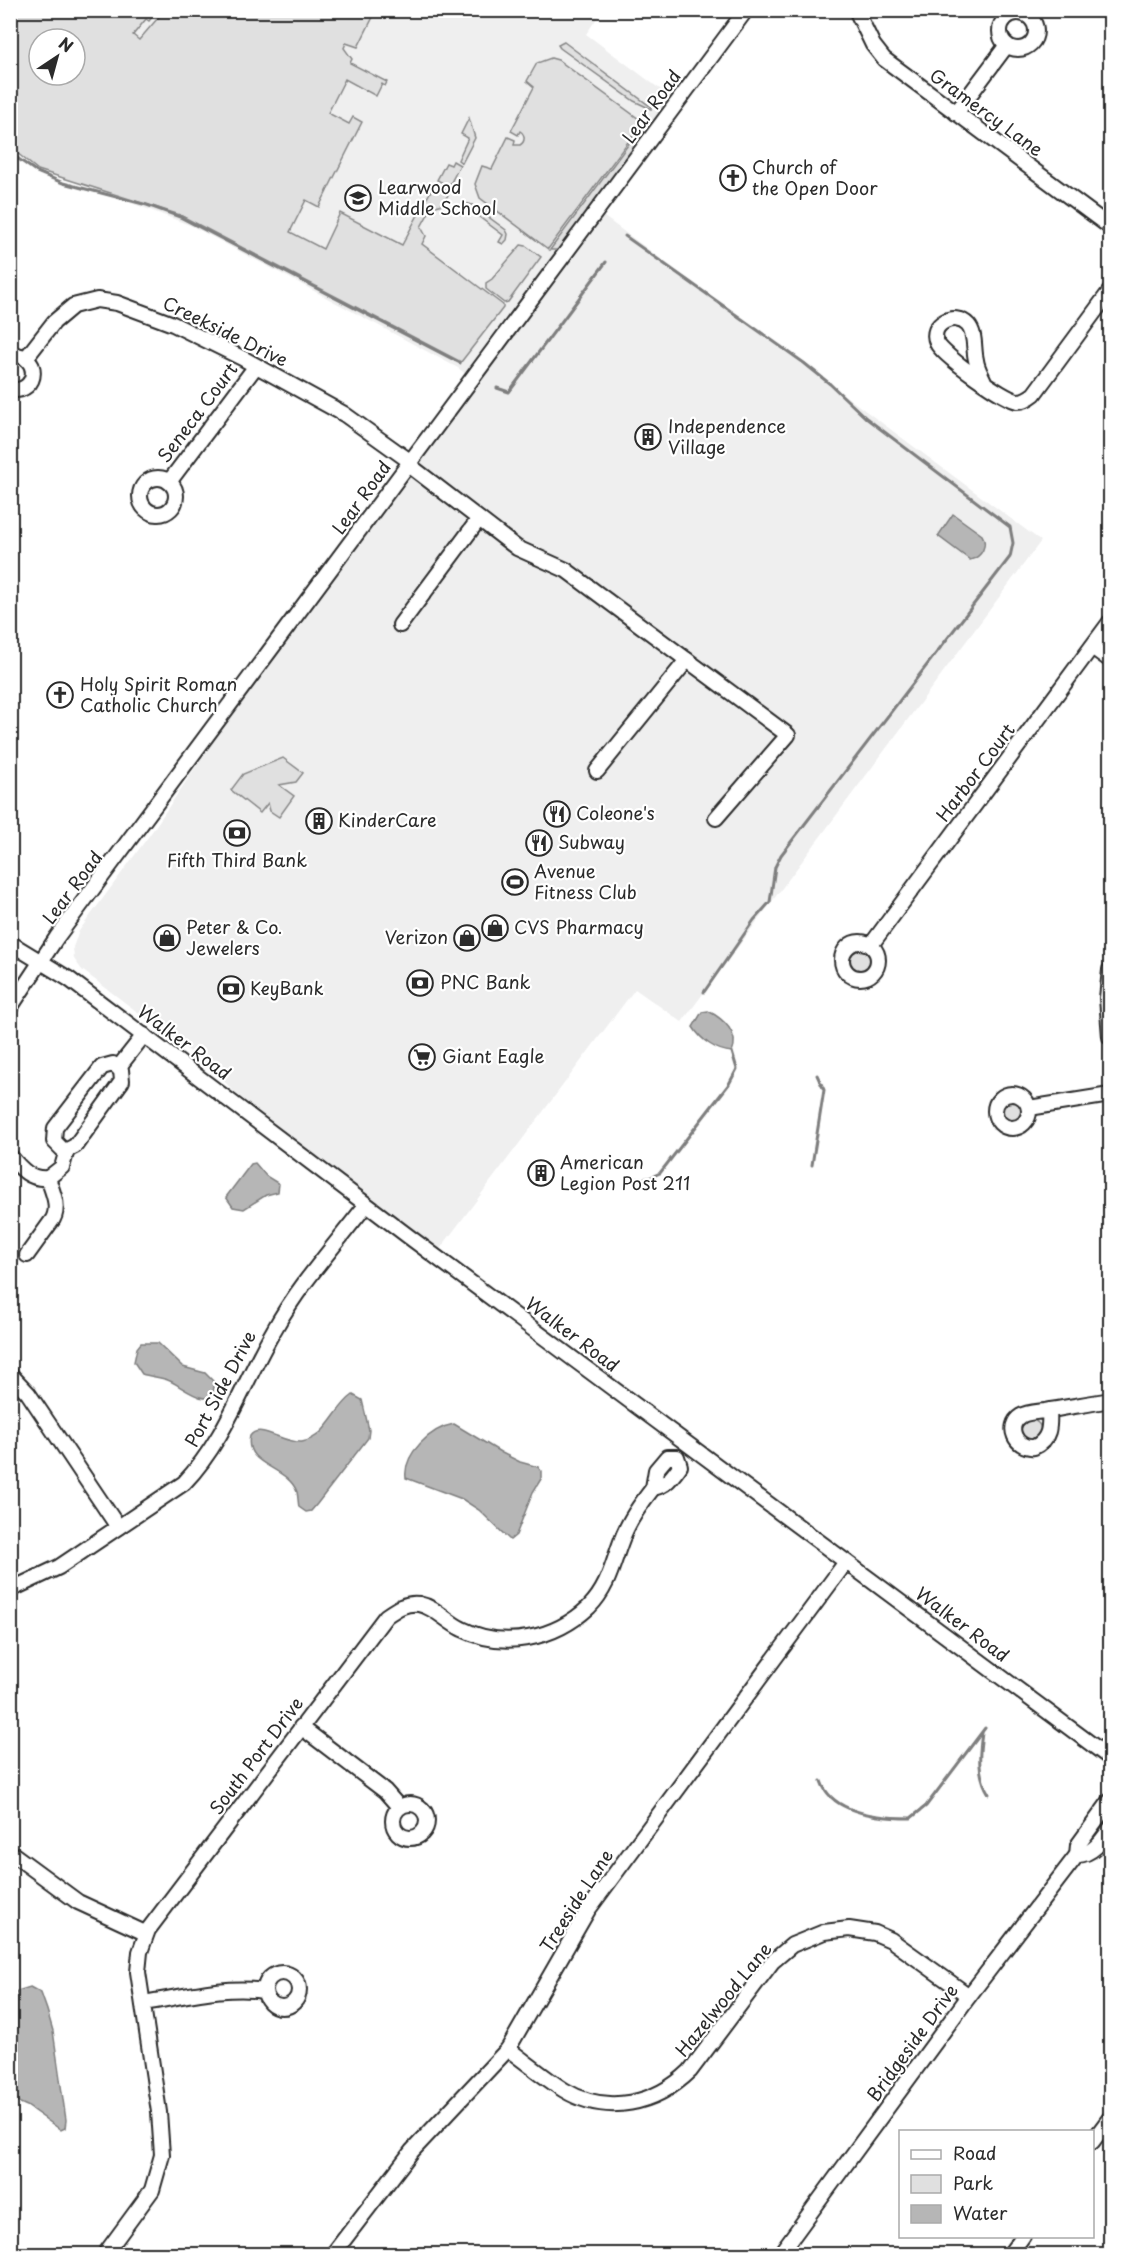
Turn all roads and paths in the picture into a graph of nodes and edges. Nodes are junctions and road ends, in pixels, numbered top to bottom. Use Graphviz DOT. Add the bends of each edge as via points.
graph roads {
  1 [pos="746,10"];
  2 [pos="855,11"];
  3 [pos="1007,45"];
  4 [pos="956,113"];
  5 [pos="1110,227"];
  6 [pos="1110,291"];
  7 [pos="10,355"];
  8 [pos="26,358"];
  9 [pos="256,366"];
  10 [pos="984,381"];
  11 [pos="10,390"];
  12 [pos="410,464"];
  13 [pos="169,482"];
  14 [pos="479,519"];
  15 [pos="1110,622"];
  16 [pos="400,625"];
  17 [pos="1101,642"];
  18 [pos="687,660"];
  19 [pos="1110,660"];
  20 [pos="597,771"];
  21 [pos="716,818"];
  22 [pos="10,943"];
  23 [pos="871,945"];
  24 [pos="42,962"];
  25 [pos="1110,970"];
  26 [pos="10,1008"];
  27 [pos="144,1035"];
  28 [pos="1110,1037"];
  29 [pos="118,1068"];
  30 [pos="1110,1095"];
  31 [pos="1029,1108"];
  32 [pos="67,1150"];
  33 [pos="10,1156"];
  34 [pos="48,1178"];
  35 [pos="366,1205"];
  36 [pos="27,1255"];
  37 [pos="10,1374"];
  38 [pos="1110,1400"];
  39 [pos="1049,1410"];
  40 [pos="687,1444"];
  41 [pos="118,1527"];
  42 [pos="846,1562"];
  43 [pos="10,1590"];
  44 [pos="301,1728"];
  45 [pos="1110,1758"];
  46 [pos="1110,1801"];
  47 [pos="399,1807"];
  48 [pos="1110,1829"];
  49 [pos="10,1852"];
  50 [pos="1077,1855"];
  51 [pos="146,1933"];
  52 [pos="264,1991"];
  53 [pos="969,1996"];
  54 [pos="143,2003"];
  55 [pos="508,2049"];
  56 [pos="1110,2118"];
  57 [pos="1094,2139"];
  58 [pos="1022,2238"];
  59 [pos="105,2254"];
  60 [pos="333,2254"];
  61 [pos="780,2254"];
  62 [pos="1010,2254"];
  1 -- 12 [label="street, Lear Road"];
  2 -- 4 [label="street, Gramercy Lane" via="884,58"];
  3 -- 4 [label="street"];
  4 -- 5 [label="street, Gramercy Lane"];
  6 -- 10 [label="street" via="1034,394 1016,401"];
  7 -- 8 [label="street"];
  8 -- 9 [label="street, Creekside Drive" via="64,311 97,300 117,303 174,324"];
  8 -- 11 [label="street" via="32,367 32,380 23,389"];
  9 -- 12 [label="street, Creekside Drive" via="344,414"];
  9 -- 13 [label="street, Seneca Court"];
  10 -- 10 [label="street" via="968,325 961,320 946,320 936,331 937,344 950,359"];
  12 -- 14 [label="street, Creekside Drive"];
  12 -- 24 [label="street, Lear Road"];
  14 -- 16 [label="street"];
  14 -- 18 [label="street, Creekside Drive" via="517,548 566,570"];
  15 -- 17 [label="street, Harbor Court"];
  17 -- 19 [label="street"];
  17 -- 23 [label="street, Harbor Court"];
  18 -- 20 [label="street"];
  18 -- 21 [label="street, Creekside Drive" via="788,735"];
  22 -- 24 [label="street, Walker Road"];
  24 -- 26 [label="street, Lear Road"];
  24 -- 27 [label="street, Walker Road"];
  25 -- 28 [label="street"];
  27 -- 29 [label="street"];
  27 -- 35 [label="street, Walker Road"];
  29 -- 32 [label="street" via="123,1074 122,1081 75,1146"];
  29 -- 32 [label="street" via="113,1064 102,1067 55,1128 54,1141"];
  30 -- 31 [label="street"];
  32 -- 34 [label="street" via="62,1167"];
  33 -- 34 [label="street" via="28,1174"];
  34 -- 36 [label="street" via="56,1214"];
  35 -- 40 [label="street, Walker Road"];
  35 -- 41 [label="street, Port Side Drive" via="274,1330 204,1460 184,1483"];
  37 -- 41 [label="street" via="28,1393"];
  38 -- 39 [label="street"];
  40 -- 42 [label="street, Walker Road"];
  40 -- 44 [label="street, South Port Drive" via="677,1457 667,1457 659,1465 653,1488 627,1527 604,1588 577,1617 546,1634 519,1640 497,1639 460,1629 426,1606 403,1605 381,1620"];
  41 -- 43 [label="street, Port Side Drive" via="59,1567"];
  42 -- 45 [label="street, Walker Road"];
  42 -- 55 [label="street, Treeside Lane" via="588,1910"];
  44 -- 47 [label="street" via="385,1791"];
  44 -- 51 [label="street, South Port Drive"];
  46 -- 50 [label="street, Bridgeside Drive" via="1078,1845"];
  48 -- 50 [label="street, Bridgeside Drive" via="1085,1855"];
  49 -- 51 [label="street" via="78,1902"];
  50 -- 53 [label="street, Bridgeside Drive"];
  51 -- 54 [label="street, South Port Drive" via="138,1972"];
  52 -- 54 [label="street" via="229,1990"];
  53 -- 55 [label="street, Hazelwood Lane" via="891,1940 867,1931 841,1929 807,1937 778,1956 690,2072 678,2084 648,2100 614,2104 580,2098"];
  53 -- 61 [label="street, Bridgeside Drive"];
  54 -- 59 [label="street, South Port Drive" via="162,2155 152,2190"];
  55 -- 60 [label="street, Treeside Lane" via="399,2166"];
  56 -- 57 [label="street"];
  58 -- 62 [label="street"];
}
